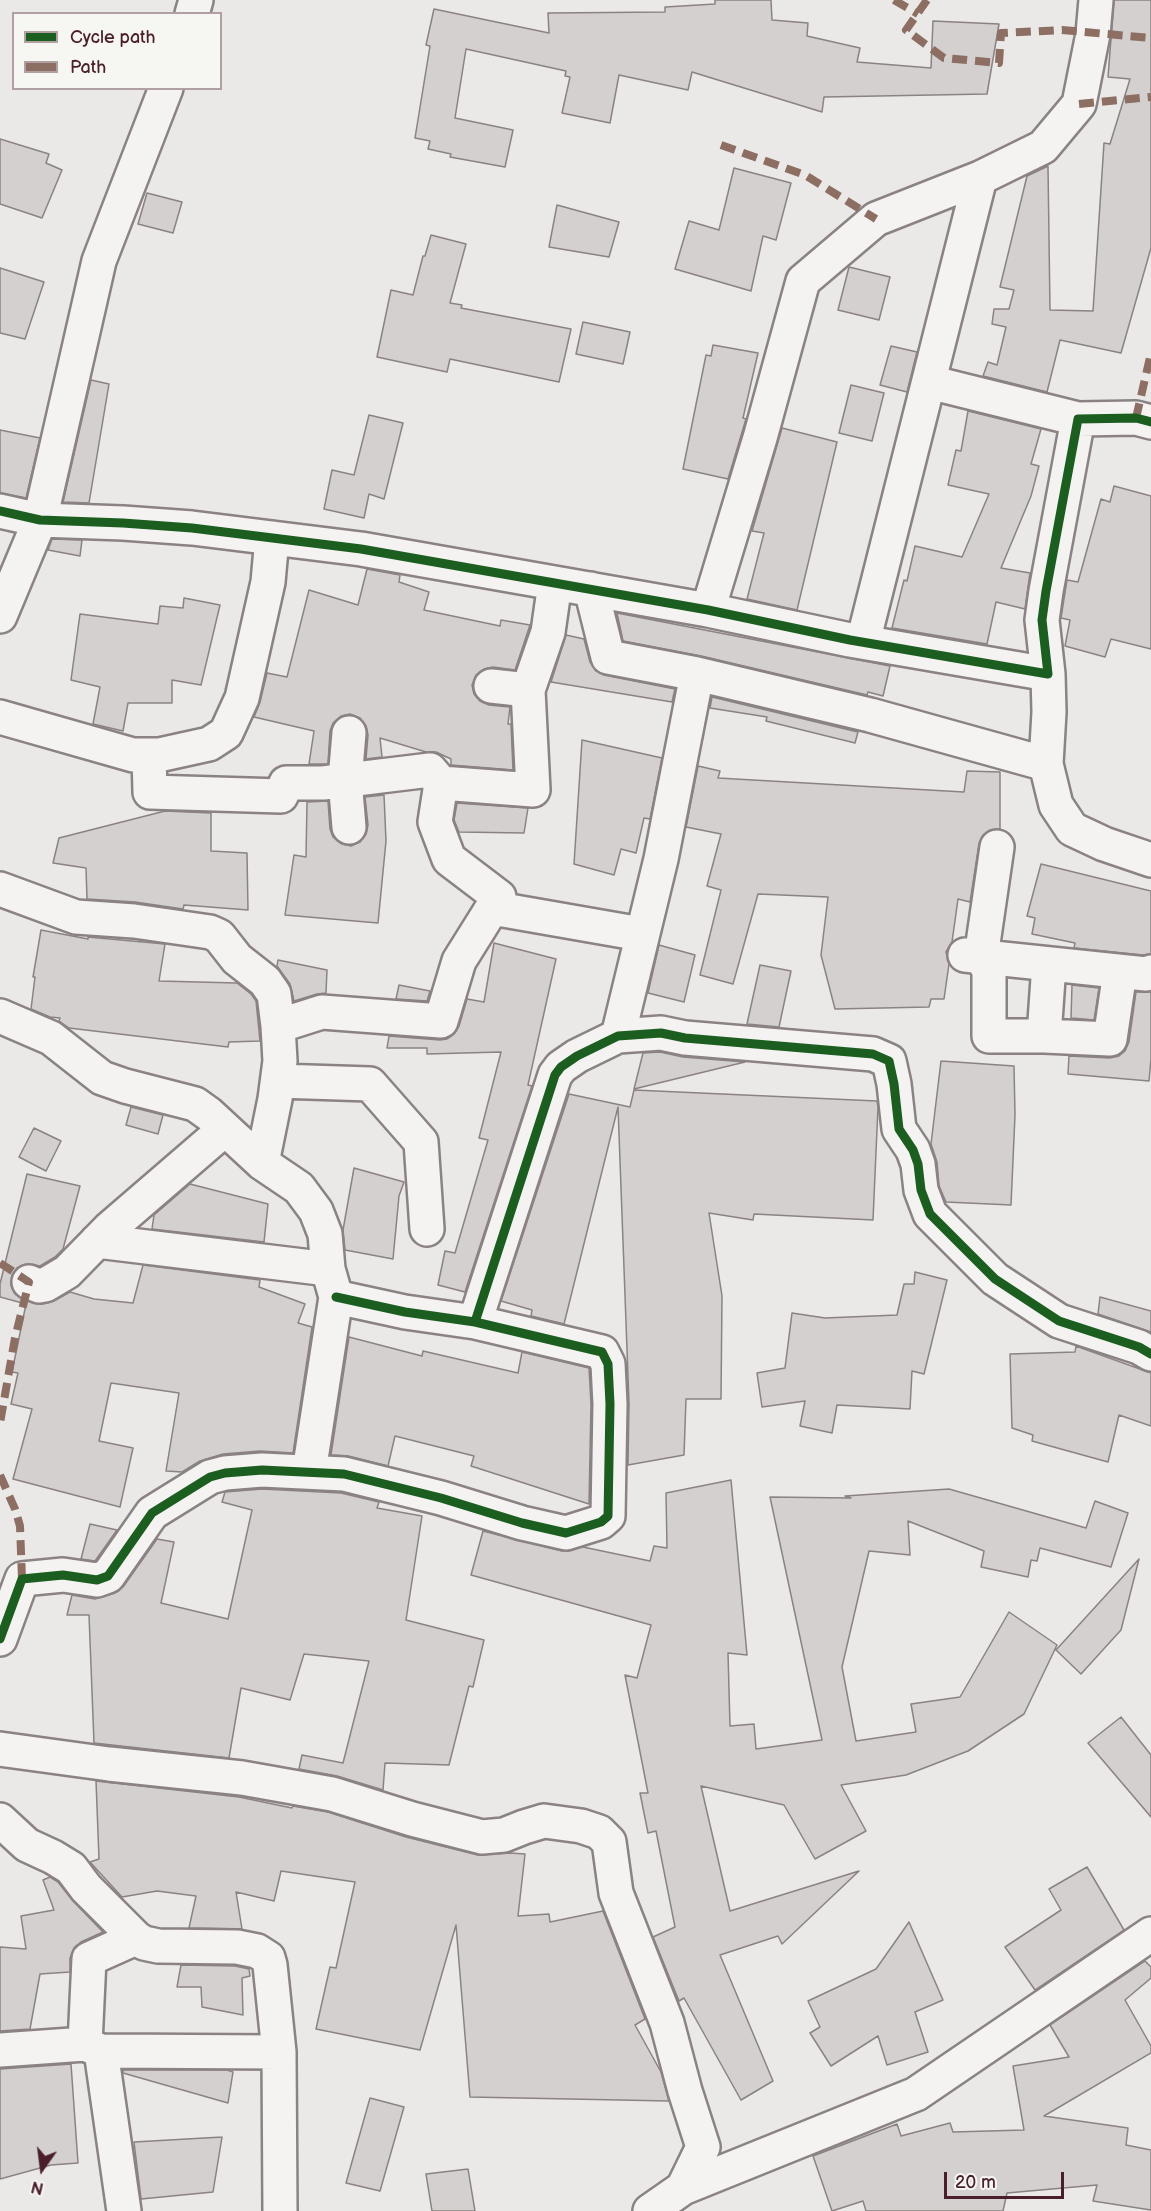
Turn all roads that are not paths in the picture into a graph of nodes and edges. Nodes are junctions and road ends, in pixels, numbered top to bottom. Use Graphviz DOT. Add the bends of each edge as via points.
graph roads {
  1 [pos="1096,0"];
  2 [pos="165,90"];
  3 [pos="980,178"];
  4 [pos="929,382"];
  5 [pos="1078,419"];
  6 [pos="1151,422"];
  7 [pos="0,511"];
  8 [pos="40,520"];
  9 [pos="272,538"];
  10 [pos="555,583"];
  11 [pos="591,589"];
  12 [pos="708,610"];
  13 [pos="0,616"];
  14 [pos="863,642"];
  15 [pos="697,674"];
  16 [pos="1048,674"];
  17 [pos="491,686"];
  18 [pos="528,690"];
  19 [pos="0,717"];
  20 [pos="349,732"];
  21 [pos="149,755"];
  22 [pos="1046,764"];
  23 [pos="345,780"];
  24 [pos="441,783"];
  25 [pos="349,827"];
  26 [pos="997,847"];
  27 [pos="1151,860"];
  28 [pos="0,890"];
  29 [pos="492,908"];
  30 [pos="641,934"];
  31 [pos="971,955"];
  32 [pos="1049,964"];
  33 [pos="1135,972"];
  34 [pos="0,1016"];
  35 [pos="278,1026"];
  36 [pos="618,1036"];
  37 [pos="1044,1036"];
  38 [pos="278,1081"];
  39 [pos="225,1129"];
  40 [pos="262,1163"];
  41 [pos="427,1229"];
  42 [pos="97,1241"];
  43 [pos="29,1282"];
  44 [pos="332,1283"];
  45 [pos="475,1322"];
  46 [pos="1151,1354"];
  47 [pos="309,1472"];
  48 [pos="0,1640"];
  49 [pos="0,1749"];
  50 [pos="0,1820"];
  51 [pos="1151,1934"];
  52 [pos="136,1938"];
  53 [pos="93,2047"];
  54 [pos="0,2050"];
  55 [pos="279,2052"];
  56 [pos="683,2188"];
  57 [pos="124,2211"];
  58 [pos="280,2211"];
  59 [pos="650,2211"];
  1 -- 3 [label="street" via="1079,104 1043,147"];
  2 -- 8 [label="street" via="99,261"];
  3 -- 4 [label="street"];
  3 -- 12 [label="street" via="876,219 803,281"];
  4 -- 5 [label="street"];
  4 -- 14 [label="street"];
  5 -- 6 [label="street" via="1136,418"];
  5 -- 16 [label="street" via="1044,600 1042,621"];
  7 -- 8 [label="street"];
  8 -- 9 [label="street" via="123,523"];
  8 -- 13 [label="street"];
  9 -- 10 [label="street" via="361,549"];
  9 -- 21 [label="street" via="268,582 242,698 226,733 209,744"];
  10 -- 11 [label="street"];
  10 -- 18 [label="street" via="548,632"];
  11 -- 12 [label="street"];
  11 -- 15 [label="street" via="608,657"];
  12 -- 14 [label="street"];
  14 -- 16 [label="street"];
  15 -- 22 [label="street" via="870,715"];
  15 -- 30 [label="street" via="661,859"];
  16 -- 22 [label="street"];
  17 -- 18 [label="street"];
  18 -- 24 [label="street" via="533,790"];
  19 -- 21 [label="street" via="133,755"];
  20 -- 23 [label="street"];
  21 -- 23 [label="street" via="150,792 281,796 286,783"];
  22 -- 27 [label="street" via="1056,805 1072,829"];
  23 -- 24 [label="street" via="430,770"];
  23 -- 25 [label="street"];
  24 -- 29 [label="street" via="435,822 449,859 499,897"];
  26 -- 31 [label="street"];
  28 -- 35 [label="street" via="76,916 215,934 274,994"];
  29 -- 30 [label="street"];
  29 -- 35 [label="street" via="459,961 441,1021 322,1012"];
  30 -- 36 [label="street"];
  31 -- 32 [label="street"];
  31 -- 37 [label="street" via="989,970 988,1036"];
  32 -- 33 [label="street"];
  32 -- 37 [label="street"];
  33 -- 37 [label="street" via="1110,1039"];
  34 -- 39 [label="street" via="51,1038 102,1078 195,1104"];
  35 -- 38 [label="street"];
  36 -- 45 [label="street" via="577,1056 555,1075"];
  36 -- 46 [label="street" via="661,1033 873,1054 889,1061 899,1129 913,1150 930,1214 995,1278 1059,1321"];
  38 -- 40 [label="street"];
  38 -- 41 [label="street" via="370,1084 421,1142"];
  39 -- 40 [label="street"];
  39 -- 42 [label="street"];
  40 -- 44 [label="street" via="299,1188 316,1210 325,1234"];
  42 -- 43 [label="street" via="51,1283 39,1286"];
  42 -- 44 [label="street"];
  44 -- 45 [label="street" via="405,1312"];
  44 -- 47 [label="street"];
  45 -- 47 [label="street" via="598,1349 606,1358 610,1404 608,1515 600,1522 566,1533 552,1531 345,1474"];
  47 -- 48 [label="street" via="252,1471 210,1477 152,1513 108,1576 97,1580 63,1575 21,1579"];
  49 -- 56 [label="street" via="242,1778 332,1794 482,1838 544,1821 599,1832 609,1842 616,1893 667,2023 703,2147"];
  50 -- 52 [label="street" via="27,1845 71,1869"];
  51 -- 56 [label="street" via="916,2094"];
  52 -- 53 [label="street" via="89,1959"];
  52 -- 55 [label="street" via="151,1946 237,1947 265,1954 270,1965"];
  53 -- 54 [label="street"];
  53 -- 55 [label="street"];
  53 -- 57 [label="street"];
  55 -- 58 [label="street"];
  56 -- 59 [label="street"];
}
